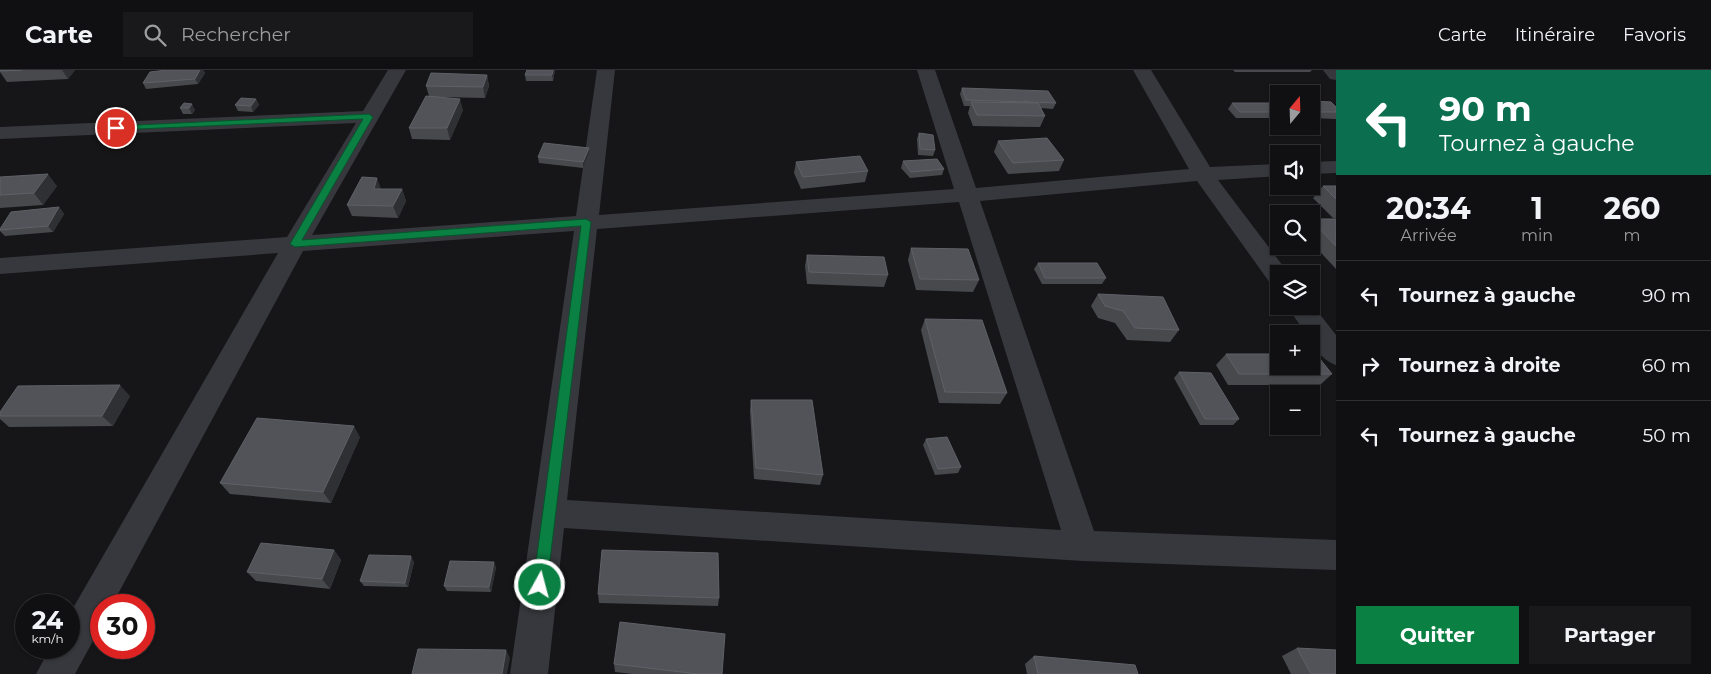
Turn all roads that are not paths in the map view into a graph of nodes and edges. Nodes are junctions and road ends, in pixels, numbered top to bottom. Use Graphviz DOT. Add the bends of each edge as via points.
graph roads {
  1 [pos="397,70"];
  2 [pos="606,70"];
  3 [pos="926,70"];
  4 [pos="1142,70"];
  5 [pos="1332,70"];
  6 [pos="1336,75"];
  7 [pos="369,117"];
  8 [pos="0,133"];
  9 [pos="1336,167"];
  10 [pos="1320,168"];
  11 [pos="1270,170"];
  12 [pos="1203,174"];
  13 [pos="968,195"];
  14 [pos="586,222"];
  15 [pos="295,244"];
  16 [pos="1270,265"];
  17 [pos="0,266"];
  18 [pos="1307,315"];
  19 [pos="1336,355"];
  20 [pos="549,514"];
  21 [pos="1083,546"];
  22 [pos="1336,555"];
  23 [pos="55,674"];
  24 [pos="529,674"];
  1 -- 7 [label="street"];
  2 -- 14 [label="street"];
  3 -- 13 [label="street"];
  4 -- 12 [label="street"];
  5 -- 6 [label="street"];
  7 -- 8 [label="street"];
  7 -- 15 [label="street"];
  9 -- 10 [label="street"];
  11 -- 12 [label="street"];
  12 -- 13 [label="street"];
  12 -- 16 [label="street"];
  13 -- 14 [label="street"];
  13 -- 21 [label="street"];
  14 -- 15 [label="street"];
  14 -- 20 [label="street"];
  15 -- 17 [label="street"];
  15 -- 23 [label="street"];
  18 -- 19 [label="street"];
  20 -- 21 [label="street"];
  20 -- 24 [label="street"];
  21 -- 22 [label="street"];
}
